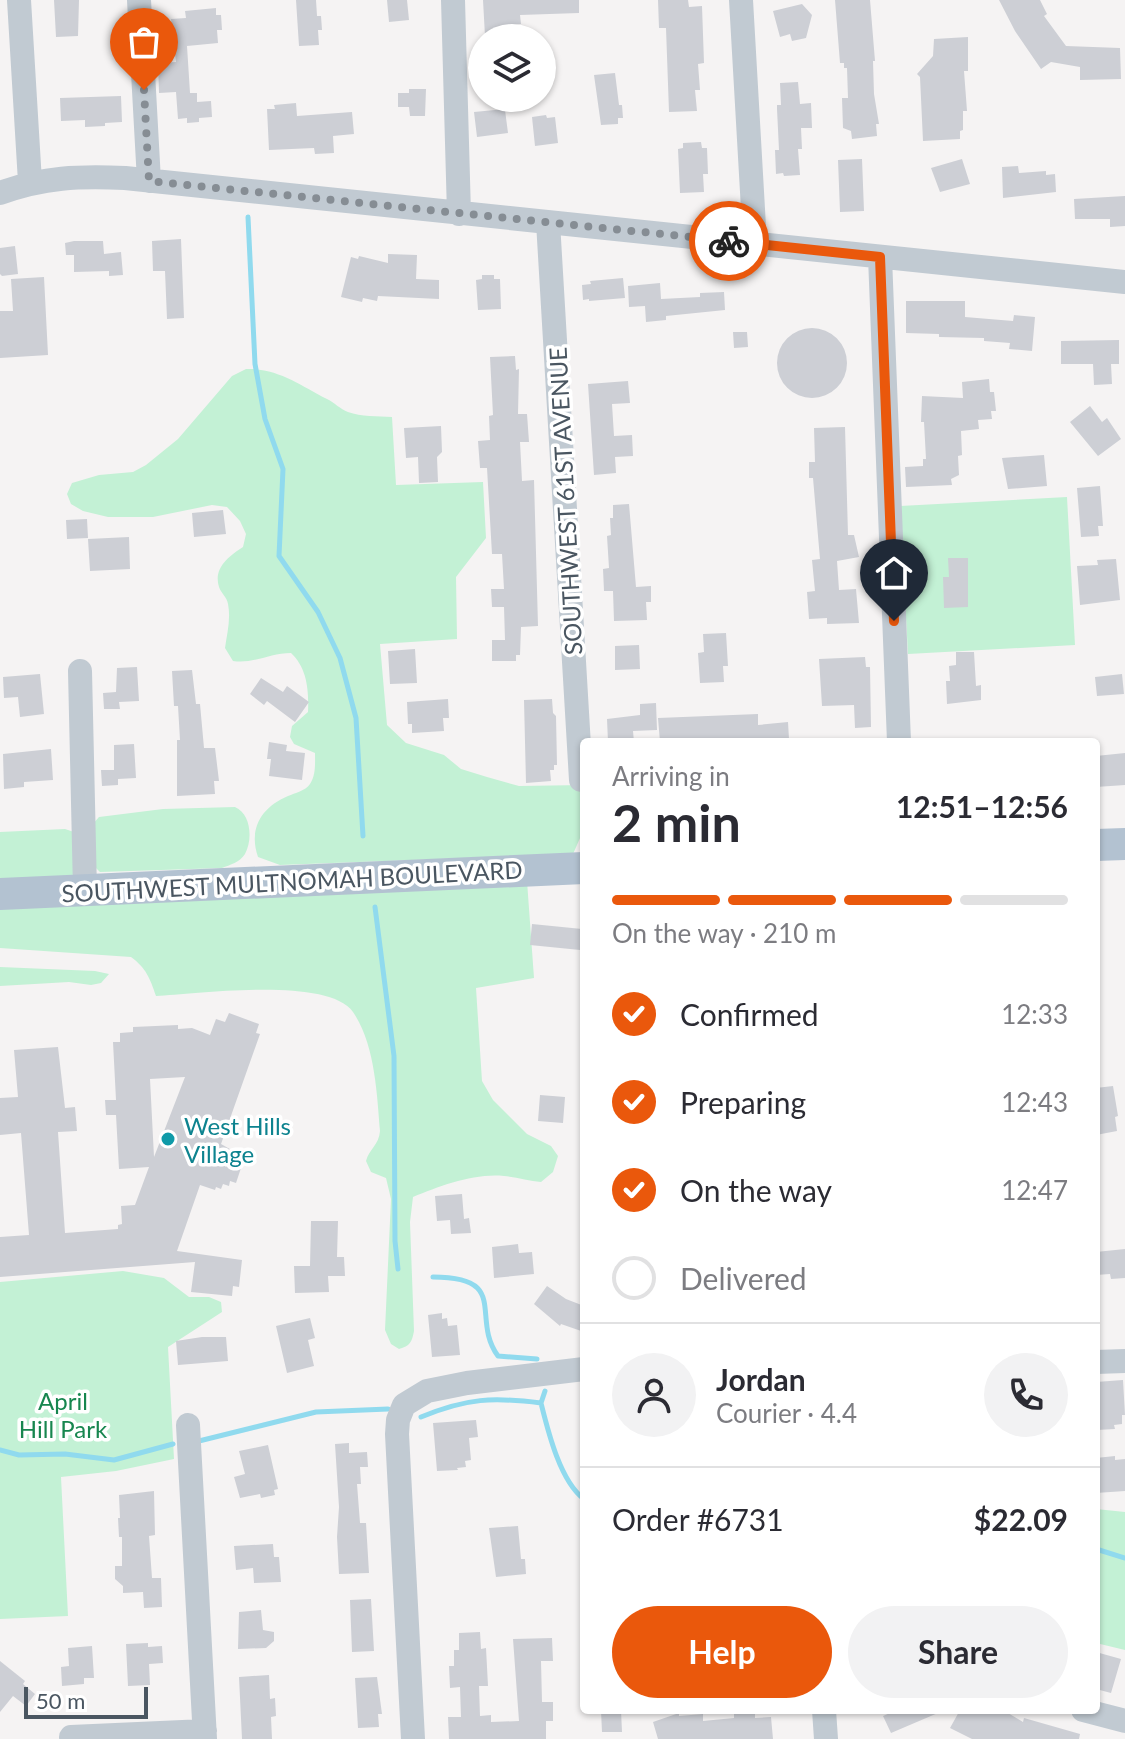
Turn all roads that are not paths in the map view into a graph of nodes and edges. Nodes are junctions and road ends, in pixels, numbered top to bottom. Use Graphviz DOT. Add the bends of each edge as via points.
graph roads {
  1 [pos="19,0"];
  2 [pos="139,0"];
  3 [pos="453,0"];
  4 [pos="741,0"];
  5 [pos="149,181"];
  6 [pos="30,182"];
  7 [pos="0,193"];
  8 [pos="459,214"];
  9 [pos="548,222"];
  10 [pos="755,244"];
  11 [pos="880,257"];
  12 [pos="1125,282"];
  13 [pos="80,671"];
  14 [pos="899,738"];
  15 [pos="580,763"];
  16 [pos="1125,844"];
  17 [pos="1100,845"];
  18 [pos="580,868"];
  19 [pos="85,890"];
  20 [pos="0,894"];
  21 [pos="1125,1361"];
  22 [pos="1100,1362"];
  23 [pos="580,1369"];
  24 [pos="188,1425"];
  25 [pos="1100,1713"];
  26 [pos="824,1714"];
  27 [pos="1124,1717"];
  28 [pos="205,1735"];
  29 [pos="71,1737"];
  30 [pos="413,1739"];
  31 [pos="826,1739"];
  1 -- 6 [label="street"];
  2 -- 5 [label="street"];
  3 -- 8 [label="street"];
  4 -- 10 [label="street"];
  5 -- 6 [label="street" via="78,177"];
  5 -- 8 [label="street"];
  6 -- 7 [label="street"];
  8 -- 9 [label="street"];
  9 -- 10 [label="street"];
  9 -- 15 [label="street, SOUTHWEST 61ST AVENUE"];
  10 -- 11 [label="street"];
  11 -- 12 [label="street"];
  11 -- 14 [label="street"];
  13 -- 19 [label="street"];
  16 -- 17 [label="main road"];
  18 -- 19 [label="main road, SOUTHWEST MULTNOMAH BOULEVARD"];
  19 -- 20 [label="main road, SOUTHWEST MULTNOMAH BOULEVARD"];
  21 -- 22 [label="street"];
  23 -- 30 [label="street" via="445,1386 404,1405 397,1434"];
  24 -- 28 [label="street"];
  25 -- 27 [label="street"];
  26 -- 31 [label="street"];
  28 -- 29 [label="street"];
}
